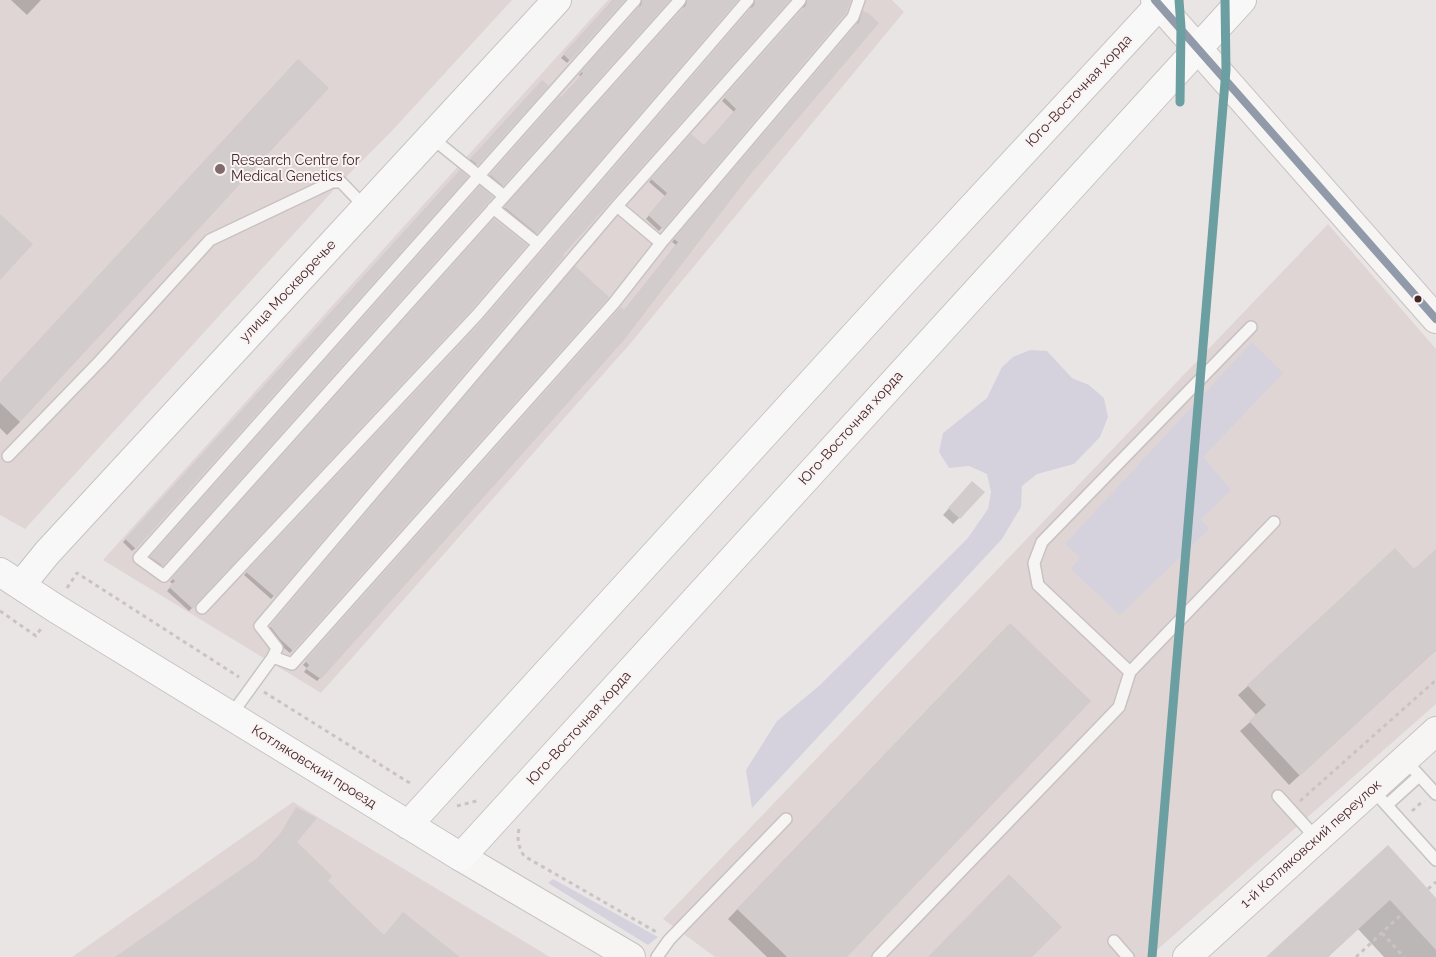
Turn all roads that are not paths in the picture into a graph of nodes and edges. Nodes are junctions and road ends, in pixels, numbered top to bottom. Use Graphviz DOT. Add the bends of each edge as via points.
graph roads {
  1 [pos="557,0"];
  2 [pos="636,0"];
  3 [pos="680,0"];
  4 [pos="748,0"];
  5 [pos="800,0"];
  6 [pos="859,0"];
  7 [pos="1242,0"];
  8 [pos="1159,1"];
  9 [pos="1197,48"];
  10 [pos="432,138"];
  11 [pos="478,176"];
  12 [pos="504,196"];
  13 [pos="617,206"];
  14 [pos="365,207"];
  15 [pos="493,208"];
  16 [pos="660,243"];
  17 [pos="538,244"];
  18 [pos="1436,319"];
  19 [pos="1251,327"];
  20 [pos="8,456"];
  21 [pos="1274,522"];
  22 [pos="10,579"];
  23 [pos="202,608"];
  24 [pos="273,657"];
  25 [pos="1130,672"];
  26 [pos="231,716"];
  27 [pos="1436,731"];
  28 [pos="1412,768"];
  29 [pos="1435,793"];
  30 [pos="1278,796"];
  31 [pos="1380,797"];
  32 [pos="786,819"];
  33 [pos="408,825"];
  34 [pos="1317,839"];
  35 [pos="461,857"];
  36 [pos="1436,860"];
  37 [pos="1114,941"];
  38 [pos="631,957"];
  39 [pos="658,957"];
  40 [pos="878,957"];
  41 [pos="1128,957"];
  42 [pos="1187,957"];
  1 -- 10 [label="main road, улица Москворечье"];
  2 -- 11 [label="lane"];
  3 -- 12 [label="lane"];
  4 -- 17 [label="lane"];
  5 -- 13 [label="lane"];
  6 -- 16 [label="lane" via="853,17"];
  7 -- 9 [label="main road, Юго-Восточная хорда"];
  8 -- 9 [label="street"];
  8 -- 33 [label="main road, Юго-Восточная хорда"];
  9 -- 18 [label="street"];
  9 -- 35 [label="main road, Юго-Восточная хорда"];
  10 -- 11 [label="lane"];
  10 -- 14 [label="main road, улица Москворечье"];
  11 -- 12 [label="lane"];
  11 -- 15 [label="lane" via="140,558 164,576"];
  12 -- 15 [label="lane"];
  13 -- 16 [label="lane"];
  13 -- 24 [label="lane" via="260,626 277,648"];
  14 -- 20 [label="lane" via="341,182 332,182 210,240"];
  14 -- 22 [label="main road, улица Москворечье" via="47,553"];
  15 -- 17 [label="lane"];
  16 -- 24 [label="lane" via="614,303 292,664"];
  17 -- 23 [label="lane" via="477,315"];
  19 -- 25 [label="lane" via="1042,542 1034,563 1038,585"];
  21 -- 25 [label="lane"];
  22 -- 26 [label="main road, Котляковский проезд"];
  24 -- 26 [label="lane"];
  25 -- 40 [label="lane" via="1119,707"];
  26 -- 33 [label="main road, Котляковский проезд"];
  27 -- 28 [label="street, 1-й Котляковский переулок"];
  28 -- 29 [label="lane"];
  28 -- 31 [label="street, 1-й Котляковский переулок"];
  30 -- 34 [label="lane"];
  31 -- 34 [label="street, 1-й Котляковский переулок"];
  31 -- 36 [label="lane"];
  32 -- 39 [label="lane" via="669,940"];
  33 -- 35 [label="main road, Котляковский проезд"];
  34 -- 42 [label="street, 1-й Котляковский переулок"];
  35 -- 38 [label="street, Котляковский проезд"];
  37 -- 41 [label="lane"];
}
